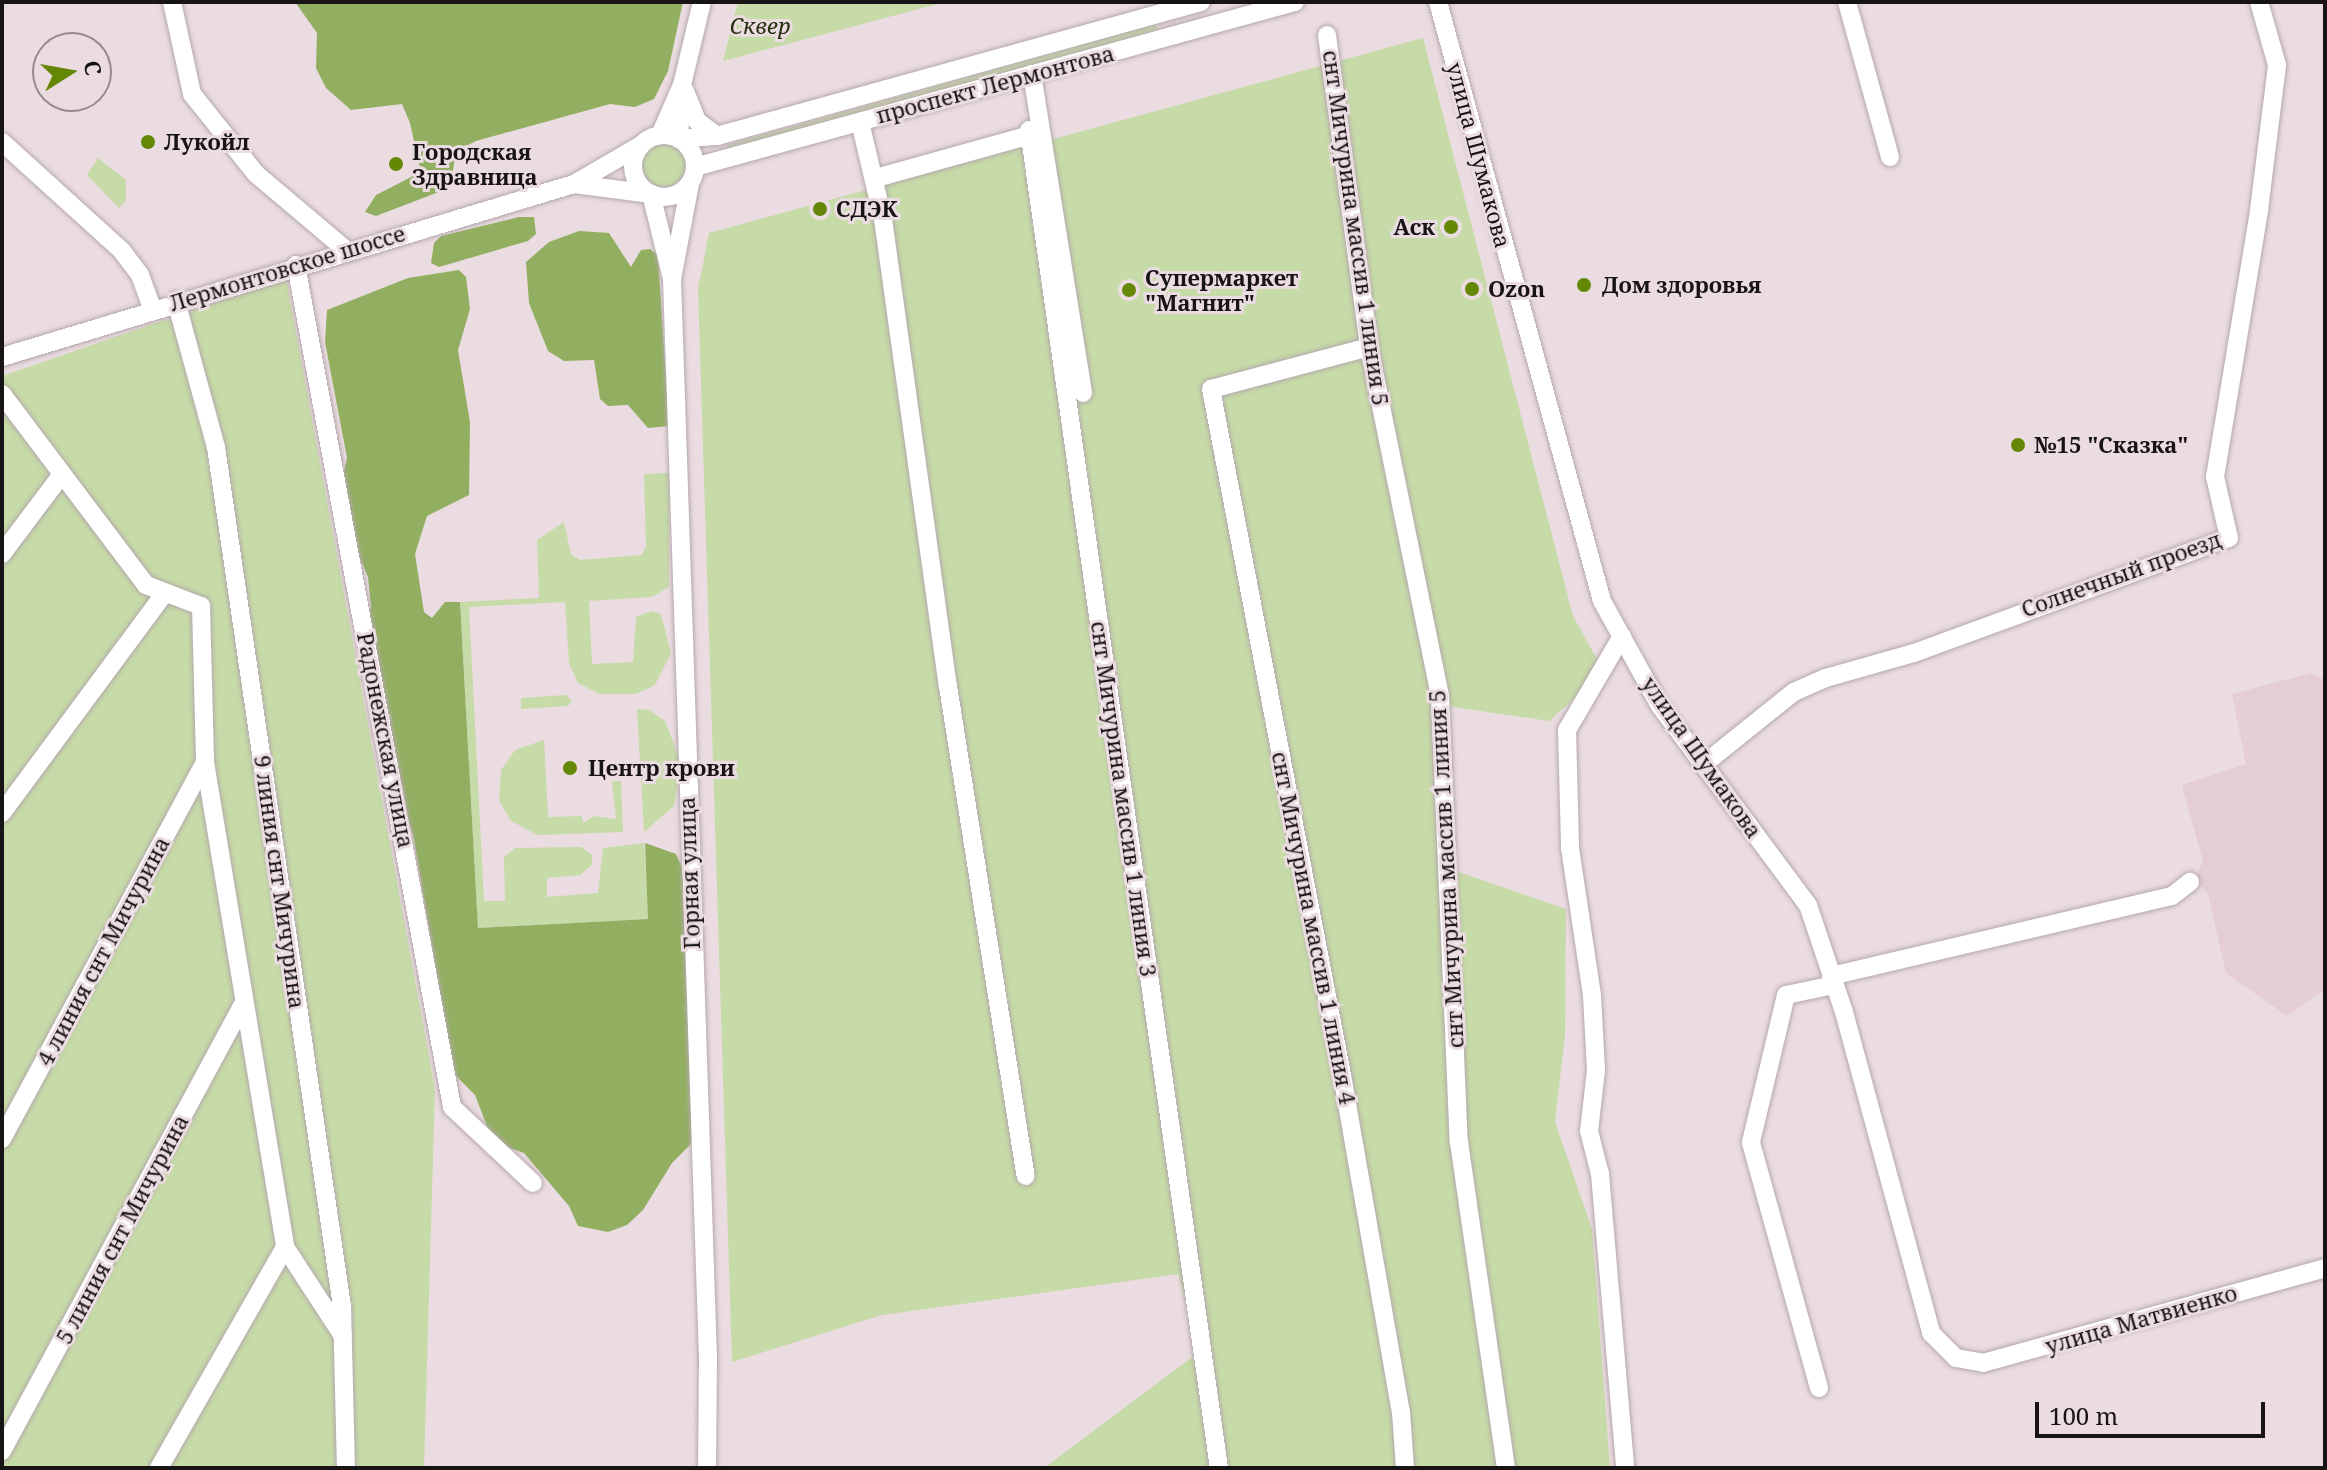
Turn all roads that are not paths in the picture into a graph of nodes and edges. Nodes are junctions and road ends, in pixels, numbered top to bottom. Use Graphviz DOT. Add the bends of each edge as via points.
graph roads {
  1 [pos="172,2"];
  2 [pos="702,2"];
  3 [pos="1201,2"];
  4 [pos="1295,2"];
  5 [pos="1438,2"];
  6 [pos="1847,2"];
  7 [pos="2259,2"];
  8 [pos="1327,35"];
  9 [pos="1032,74"];
  10 [pos="682,85"];
  11 [pos="860,122"];
  12 [pos="660,135"];
  13 [pos="717,136"];
  14 [pos="679,139"];
  15 [pos="2,142"];
  16 [pos="641,145"];
  17 [pos="1890,157"];
  18 [pos="692,176"];
  19 [pos="876,178"];
  20 [pos="574,184"];
  21 [pos="651,194"];
  22 [pos="346,250"];
  23 [pos="296,265"];
  24 [pos="672,279"];
  25 [pos="176,301"];
  26 [pos="152,308"];
  27 [pos="1369,347"];
  28 [pos="2,357"];
  29 [pos="1083,393"];
  30 [pos="2,394"];
  31 [pos="62,474"];
  32 [pos="2,554"];
  33 [pos="165,593"];
  34 [pos="1622,636"];
  35 [pos="205,762"];
  36 [pos="1704,764"];
  37 [pos="2,813"];
  38 [pos="2190,882"];
  39 [pos="1833,981"];
  40 [pos="242,1006"];
  41 [pos="2,1139"];
  42 [pos="1026,1176"];
  43 [pos="533,1183"];
  44 [pos="285,1247"];
  45 [pos="2325,1268"];
  46 [pos="343,1336"];
  47 [pos="1956,1358"];
  48 [pos="1819,1388"];
  49 [pos="2,1451"];
  50 [pos="159,1468"];
  51 [pos="346,1468"];
  52 [pos="707,1468"];
  53 [pos="1219,1468"];
  54 [pos="1405,1468"];
  55 [pos="1506,1468"];
  56 [pos="1625,1468"];
  1 -- 22 [label="street" via="192,94 256,174"];
  2 -- 10 [label="street"];
  3 -- 13 [label="street, проспект Лермонтова"];
  4 -- 9 [label="street, проспект Лермонтова"];
  5 -- 34 [label="street, улица Шумакова" via="1602,601"];
  6 -- 17 [label="street"];
  7 -- 36 [label="street, Солнечный проезд" via="2277,65 2215,477 2229,538 1914,653 1826,678 1794,692"];
  8 -- 27 [label="street, снт Мичурина массив 1 линия 5"];
  9 -- 11 [label="street, проспект Лермонтова"];
  9 -- 29 [label="street"];
  10 -- 12 [label="street"];
  10 -- 13 [label="street" via="697,121"];
  10 -- 14 [label="street"];
  11 -- 18 [label="street, проспект Лермонтова"];
  11 -- 19 [label="street"];
  12 -- 14 [label="street"];
  12 -- 16 [label="street"];
  13 -- 14 [label="street, проспект Лермонтова"];
  14 -- 18 [label="street" via="691,151"];
  15 -- 26 [label="street" via="122,251 140,275"];
  16 -- 20 [label="street"];
  16 -- 21 [label="street" via="634,172"];
  18 -- 21 [label="street" via="676,195"];
  18 -- 24 [label="street"];
  19 -- 42 [label="street" via="948,686"];
  19 -- 53 [label="street, снт Мичурина массив 1 линия 3" via="1030,133"];
  20 -- 21 [label="street"];
  20 -- 22 [label="street, Лермонтовское шоссе"];
  21 -- 24 [label="street"];
  22 -- 23 [label="street, Лермонтовское шоссе"];
  23 -- 25 [label="street, Лермонтовское шоссе"];
  23 -- 43 [label="street, Радонежская улица" via="452,1107"];
  24 -- 52 [label="street, Горная улица" via="708,1357"];
  25 -- 26 [label="street, Лермонтовское шоссе"];
  25 -- 46 [label="street, 9 линия снт Мичурина" via="216,447"];
  26 -- 28 [label="street, Лермонтовское шоссе"];
  27 -- 54 [label="street, снт Мичурина массив 1 линия 4" via="1211,389 1342,1075 1401,1412"];
  27 -- 55 [label="street, снт Мичурина массив 1 линия 5" via="1440,696 1459,1142"];
  30 -- 31 [label="street"];
  31 -- 32 [label="street"];
  31 -- 33 [label="street" via="146,585"];
  33 -- 35 [label="street" via="201,606"];
  33 -- 37 [label="street"];
  34 -- 36 [label="street, улица Шумакова" via="1660,706"];
  34 -- 56 [label="street" via="1567,730 1570,848 1592,996 1596,1070 1589,1131 1600,1174"];
  35 -- 40 [label="street"];
  35 -- 41 [label="street, 4 линия снт Мичурина"];
  36 -- 39 [label="street, улица Шумакова" via="1808,905"];
  38 -- 39 [label="street" via="2172,896"];
  39 -- 47 [label="street, улица Шумакова" via="1931,1333"];
  39 -- 48 [label="street" via="1786,995 1751,1142"];
  40 -- 44 [label="street"];
  40 -- 49 [label="street, 5 линия снт Мичурина"];
  44 -- 46 [label="street"];
  44 -- 50 [label="street"];
  45 -- 47 [label="street, улица Матвиенко" via="1983,1363"];
  46 -- 51 [label="street, 9 линия снт Мичурина"];
}
